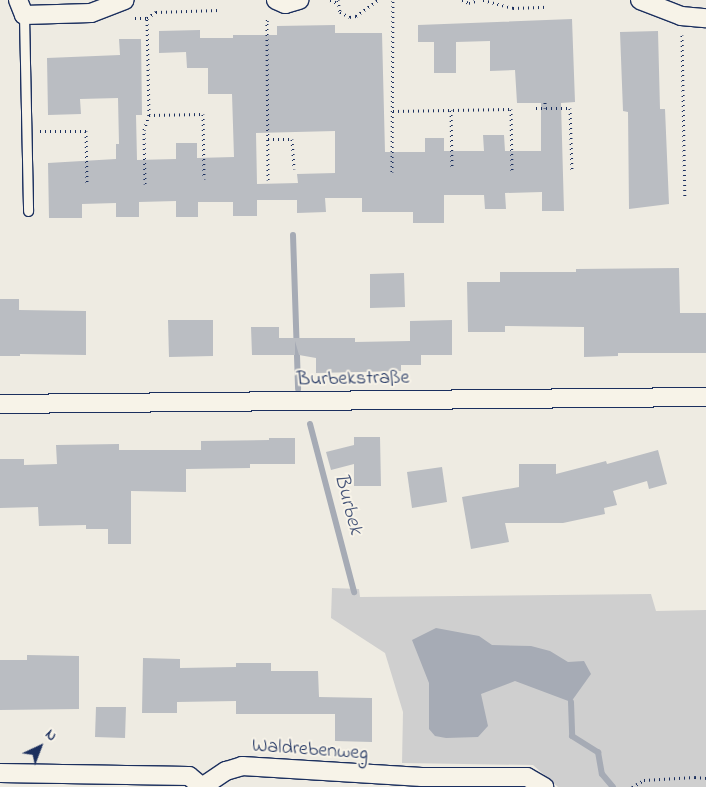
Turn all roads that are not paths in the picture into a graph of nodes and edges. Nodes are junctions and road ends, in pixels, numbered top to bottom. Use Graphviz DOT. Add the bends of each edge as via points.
graph roads {
  1 [pos="276,0"];
  2 [pos="299,0"];
  3 [pos="640,0"];
  4 [pos="123,1"];
  5 [pos="21,8"];
  6 [pos="706,18"];
  7 [pos="28,211"];
  8 [pos="706,397"];
  9 [pos="0,404"];
  10 [pos="0,773"];
  11 [pos="202,787"];
  12 [pos="544,787"];
  1 -- 2 [label="street" via="290,4"];
  3 -- 6 [label="street" via="681,16"];
  4 -- 5 [label="street" via="91,13"];
  5 -- 7 [label="lane"];
  8 -- 9 [label="street, Burbekstraße"];
  10 -- 11 [label="street, Waldrebenweg" via="189,776"];
  11 -- 12 [label="street, Waldrebenweg" via="226,771 242,766 422,777 527,777"];
}
